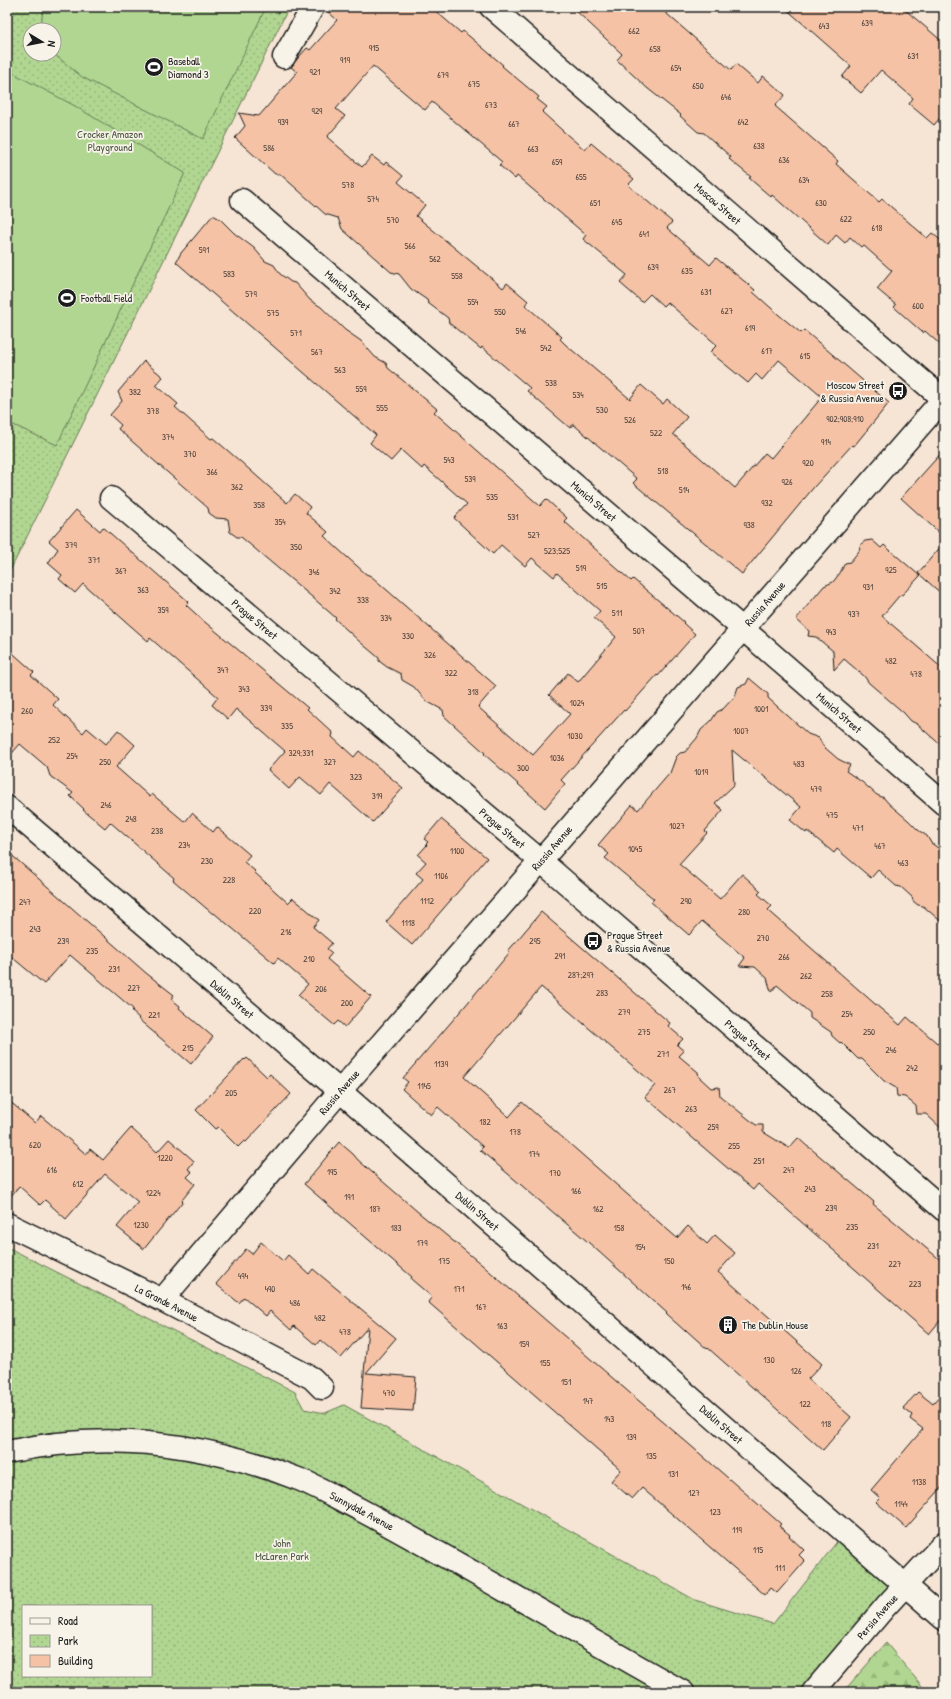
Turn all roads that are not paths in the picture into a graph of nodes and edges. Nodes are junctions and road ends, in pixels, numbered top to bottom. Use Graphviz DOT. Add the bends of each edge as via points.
graph roads {
  1 [pos="313,7"];
  2 [pos="491,7"];
  3 [pos="284,57"];
  4 [pos="242,200"];
  5 [pos="944,399"];
  6 [pos="111,498"];
  7 [pos="743,630"];
  8 [pos="944,804"];
  9 [pos="7,807"];
  10 [pos="541,861"];
  11 [pos="340,1091"];
  12 [pos="944,1210"];
  13 [pos="7,1224"];
  14 [pos="162,1300"];
  15 [pos="322,1388"];
  16 [pos="7,1452"];
  17 [pos="944,1543"];
  18 [pos="905,1585"];
  19 [pos="944,1619"];
  20 [pos="683,1692"];
  21 [pos="813,1692"];
  1 -- 3 [label="street"];
  2 -- 5 [label="street, Moscow Street"];
  4 -- 7 [label="street, Munich Street"];
  5 -- 7 [label="street, Russia Avenue"];
  6 -- 10 [label="street, Prague Street"];
  7 -- 8 [label="street, Munich Street"];
  7 -- 10 [label="street, Russia Avenue"];
  9 -- 11 [label="street, Dublin Street"];
  10 -- 11 [label="street, Russia Avenue"];
  10 -- 12 [label="street, Prague Street"];
  11 -- 14 [label="street, Russia Avenue"];
  11 -- 18 [label="street, Dublin Street"];
  13 -- 14 [label="street, La Grande Avenue"];
  14 -- 15 [label="street, La Grande Avenue" via="312,1378"];
  16 -- 20 [label="street, Sunnydale Avenue" via="60,1443 142,1441 221,1453 262,1466 302,1481 408,1535"];
  17 -- 18 [label="street, Persia Avenue"];
  18 -- 19 [label="street, Dublin Street"];
  18 -- 21 [label="street, Persia Avenue"];
}
